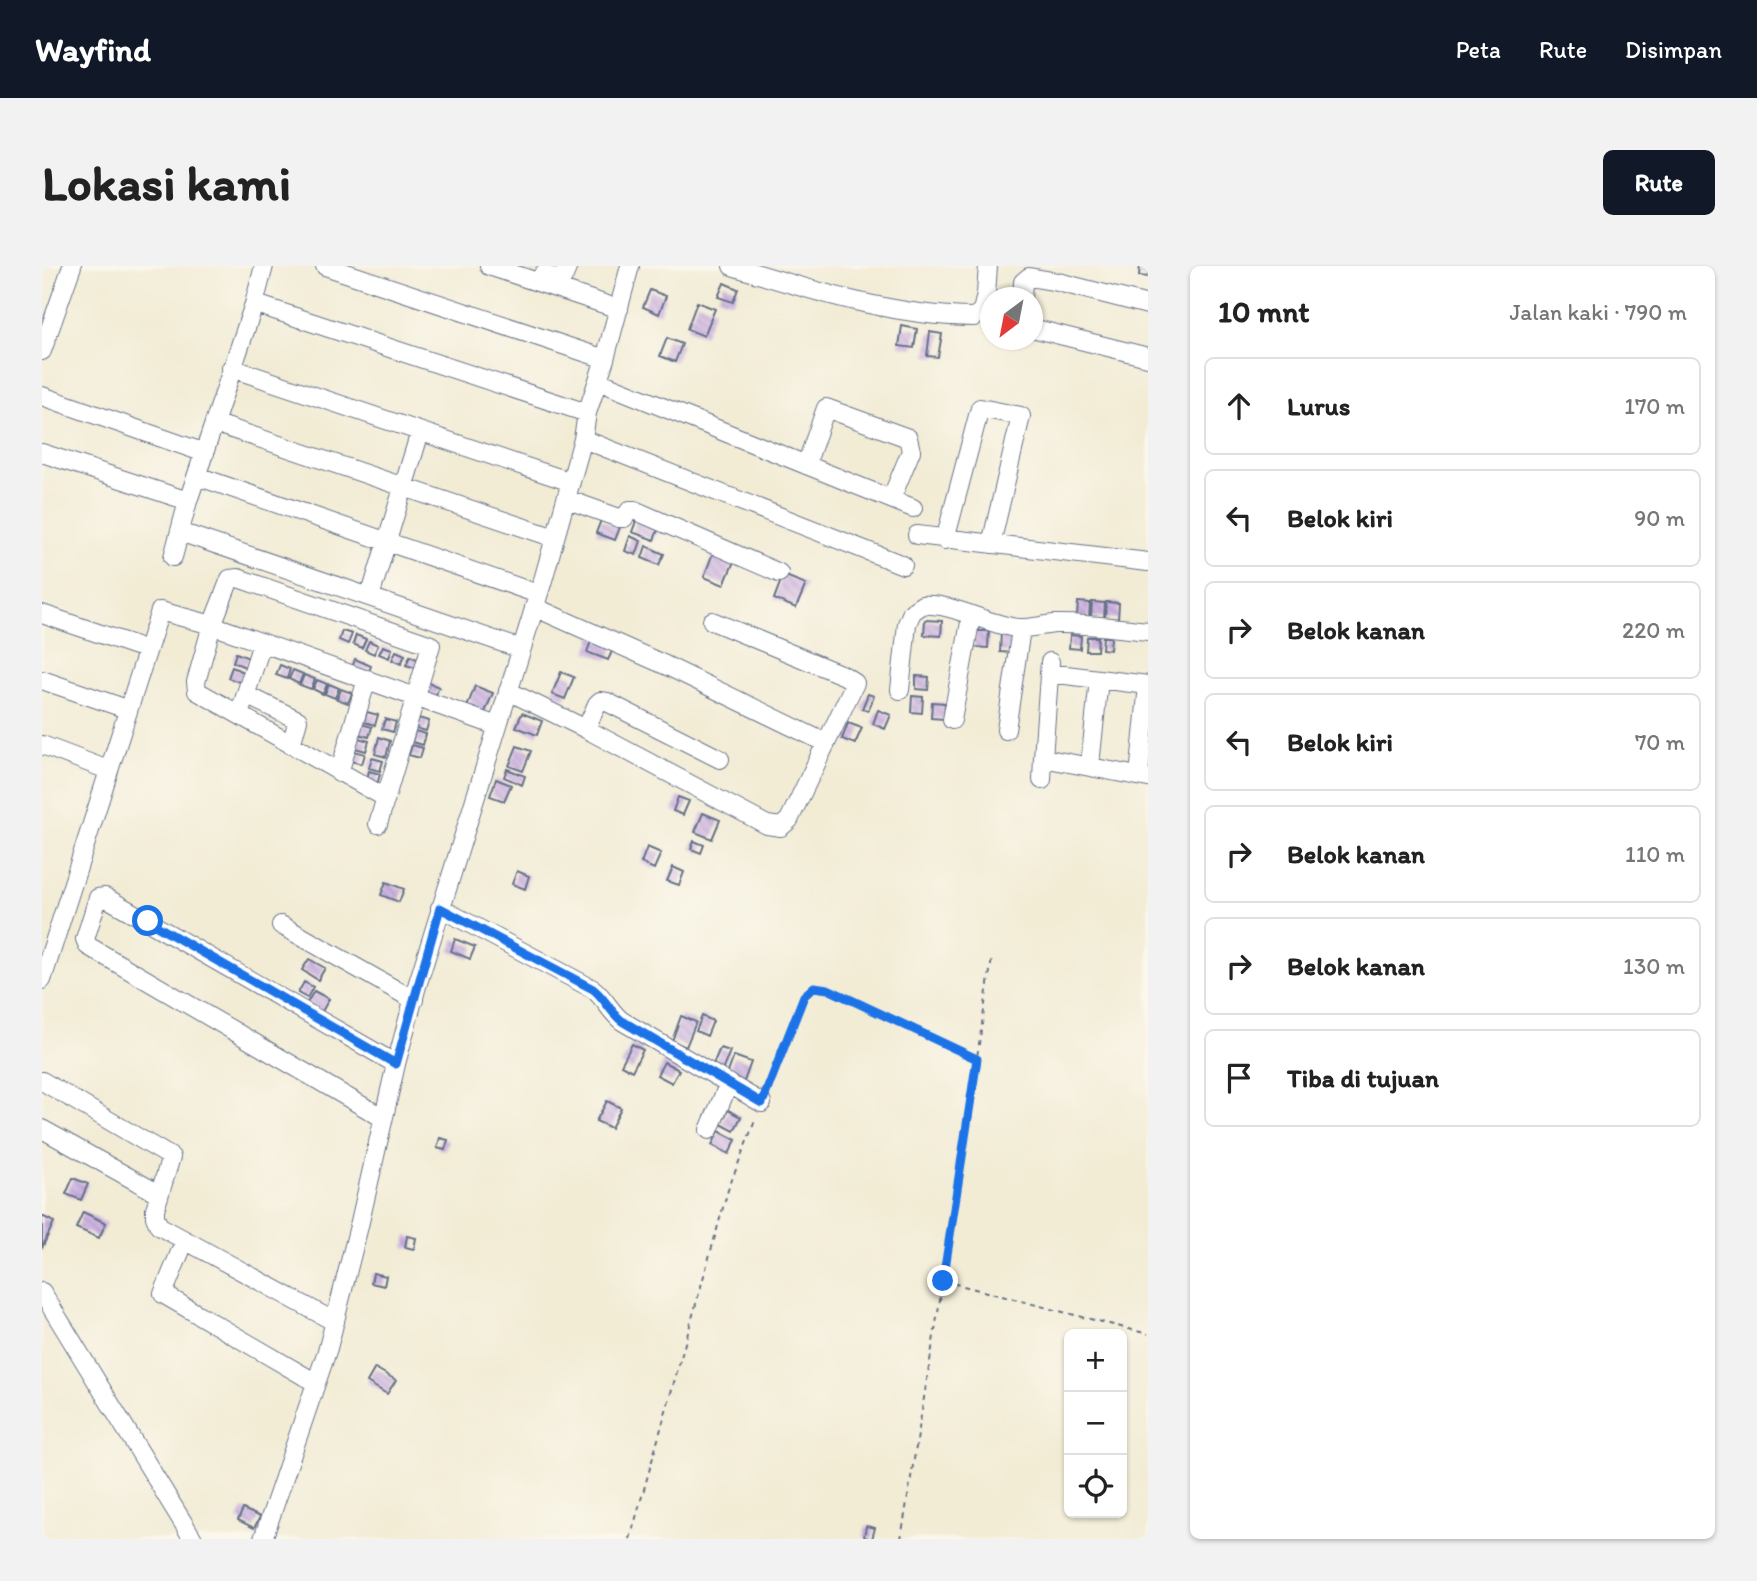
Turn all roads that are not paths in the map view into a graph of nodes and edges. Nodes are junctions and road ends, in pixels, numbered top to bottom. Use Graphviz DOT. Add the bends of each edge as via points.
graph roads {
  1 [pos="72,266"];
  2 [pos="264,266"];
  3 [pos="325,266"];
  4 [pos="489,266"];
  5 [pos="519,266"];
  6 [pos="568,266"];
  7 [pos="630,266"];
  8 [pos="732,266"];
  9 [pos="988,266"];
  10 [pos="1023,287"];
  11 [pos="262,306"];
  12 [pos="1148,306"];
  13 [pos="619,309"];
  14 [pos="48,316"];
  15 [pos="1043,331"];
  16 [pos="42,351"];
  17 [pos="1148,357"];
  18 [pos="605,359"];
  19 [pos="231,368"];
  20 [pos="598,381"];
  21 [pos="42,396"];
  22 [pos="587,413"];
  23 [pos="214,423"];
  24 [pos="420,432"];
  25 [pos="583,439"];
  26 [pos="42,453"];
  27 [pos="205,453"];
  28 [pos="806,464"];
  29 [pos="197,476"];
  30 [pos="403,487"];
  31 [pos="568,491"];
  32 [pos="891,499"];
  33 [pos="188,501"];
  34 [pos="913,508"];
  35 [pos="180,532"];
  36 [pos="918,536"];
  37 [pos="555,538"];
  38 [pos="946,540"];
  39 [pos="387,542"];
  40 [pos="991,544"];
  41 [pos="173,557"];
  42 [pos="1148,562"];
  43 [pos="903,565"];
  44 [pos="779,573"];
  45 [pos="370,597"];
  46 [pos="536,601"];
  47 [pos="42,614"];
  48 [pos="971,617"];
  49 [pos="712,621"];
  50 [pos="212,625"];
  51 [pos="1021,629"];
  52 [pos="1148,631"];
  53 [pos="262,643"];
  54 [pos="136,646"];
  55 [pos="521,649"];
  56 [pos="1099,679"];
  57 [pos="42,680"];
  58 [pos="367,680"];
  59 [pos="508,691"];
  60 [pos="900,691"];
  61 [pos="246,695"];
  62 [pos="415,698"];
  63 [pos="118,706"];
  64 [pos="239,715"];
  65 [pos="952,720"];
  66 [pos="497,726"];
  67 [pos="586,729"];
  68 [pos="1006,730"];
  69 [pos="822,741"];
  70 [pos="42,745"];
  71 [pos="291,745"];
  72 [pos="1043,758"];
  73 [pos="720,759"];
  74 [pos="1090,765"];
  75 [pos="100,766"];
  76 [pos="340,773"];
  77 [pos="1144,777"];
  78 [pos="1042,780"];
  79 [pos="386,798"];
  80 [pos="378,824"];
  81 [pos="440,908"];
  82 [pos="281,925"];
  83 [pos="42,980"];
  84 [pos="414,1000"];
  85 [pos="396,1064"];
  86 [pos="42,1081"];
  87 [pos="729,1083"];
  88 [pos="762,1103"];
  89 [pos="383,1118"];
  90 [pos="42,1129"];
  91 [pos="709,1130"];
  92 [pos="159,1194"];
  93 [pos="185,1240"];
  94 [pos="42,1292"];
  95 [pos="335,1322"];
  96 [pos="316,1383"];
  97 [pos="193,1539"];
  98 [pos="263,1539"];
  1 -- 14 [label="street"];
  2 -- 19 [label="street"];
  3 -- 18 [label="street"];
  4 -- 13 [label="street"];
  5 -- 6 [label="street" via="559,280"];
  7 -- 13 [label="street"];
  8 -- 9 [label="street" via="815,291 912,312 974,317 983,306"];
  10 -- 12 [label="street" via="1029,276"];
  11 -- 22 [label="street"];
  13 -- 18 [label="street"];
  14 -- 16 [label="street"];
  15 -- 17 [label="street"];
  18 -- 20 [label="street"];
  19 -- 23 [label="street"];
  19 -- 24 [label="street"];
  20 -- 22 [label="street"];
  20 -- 28 [label="street"];
  21 -- 27 [label="street"];
  22 -- 25 [label="street"];
  23 -- 27 [label="street"];
  23 -- 30 [label="street"];
  24 -- 30 [label="street"];
  24 -- 31 [label="street"];
  25 -- 31 [label="street"];
  25 -- 43 [label="street"];
  26 -- 33 [label="street"];
  27 -- 29 [label="street"];
  28 -- 32 [label="street"];
  28 -- 32 [label="street" via="826,408 908,438 911,451"];
  29 -- 33 [label="street"];
  29 -- 39 [label="street"];
  30 -- 37 [label="street"];
  30 -- 39 [label="street"];
  31 -- 37 [label="street"];
  31 -- 44 [label="street" via="619,518 634,510"];
  32 -- 34 [label="street"];
  33 -- 35 [label="street"];
  35 -- 41 [label="street"];
  35 -- 45 [label="street"];
  36 -- 38 [label="street"];
  37 -- 46 [label="street"];
  38 -- 40 [label="street"];
  38 -- 40 [label="street" via="980,408 1021,416"];
  39 -- 45 [label="street"];
  39 -- 46 [label="street"];
  40 -- 42 [label="street"];
  45 -- 55 [label="street"];
  46 -- 55 [label="street"];
  46 -- 69 [label="street"];
  47 -- 54 [label="street"];
  48 -- 51 [label="street"];
  48 -- 60 [label="street" via="927,605 912,612"];
  48 -- 65 [label="street"];
  49 -- 69 [label="street" via="855,682"];
  50 -- 53 [label="street"];
  50 -- 62 [label="street" via="228,583 238,578 433,637"];
  50 -- 64 [label="street" via="195,687"];
  50 -- 83 [label="street" via="160,611"];
  51 -- 52 [label="street" via="1074,624"];
  51 -- 68 [label="street"];
  53 -- 58 [label="street"];
  53 -- 61 [label="street"];
  55 -- 59 [label="street"];
  56 -- 72 [label="street" via="1049,668"];
  56 -- 74 [label="street"];
  56 -- 77 [label="street" via="1148,685"];
  57 -- 63 [label="street"];
  58 -- 62 [label="street"];
  58 -- 76 [label="street"];
  59 -- 66 [label="street"];
  59 -- 67 [label="street"];
  61 -- 64 [label="street"];
  61 -- 71 [label="street" via="298,720"];
  62 -- 66 [label="street"];
  62 -- 79 [label="street"];
  64 -- 71 [label="street"];
  66 -- 81 [label="street"];
  67 -- 69 [label="street" via="774,827 789,820"];
  67 -- 73 [label="street" via="597,704 607,702"];
  70 -- 75 [label="street"];
  71 -- 76 [label="street"];
  72 -- 74 [label="street"];
  72 -- 78 [label="street"];
  74 -- 77 [label="street"];
  76 -- 79 [label="street"];
  79 -- 80 [label="street"];
  81 -- 84 [label="street"];
  81 -- 87 [label="street" via="593,989 615,1016"];
  82 -- 84 [label="street"];
  84 -- 85 [label="street"];
  85 -- 89 [label="street"];
  85 -- 89 [label="street" via="105,897 96,901 85,939 88,946"];
  86 -- 92 [label="street" via="171,1157"];
  87 -- 88 [label="street"];
  87 -- 91 [label="street"];
  89 -- 95 [label="street"];
  90 -- 92 [label="street"];
  92 -- 93 [label="street" via="155,1217 159,1226"];
  93 -- 95 [label="street"];
  93 -- 96 [label="street" via="163,1294"];
  94 -- 97 [label="street"];
  95 -- 96 [label="street"];
  96 -- 98 [label="street"];
}
